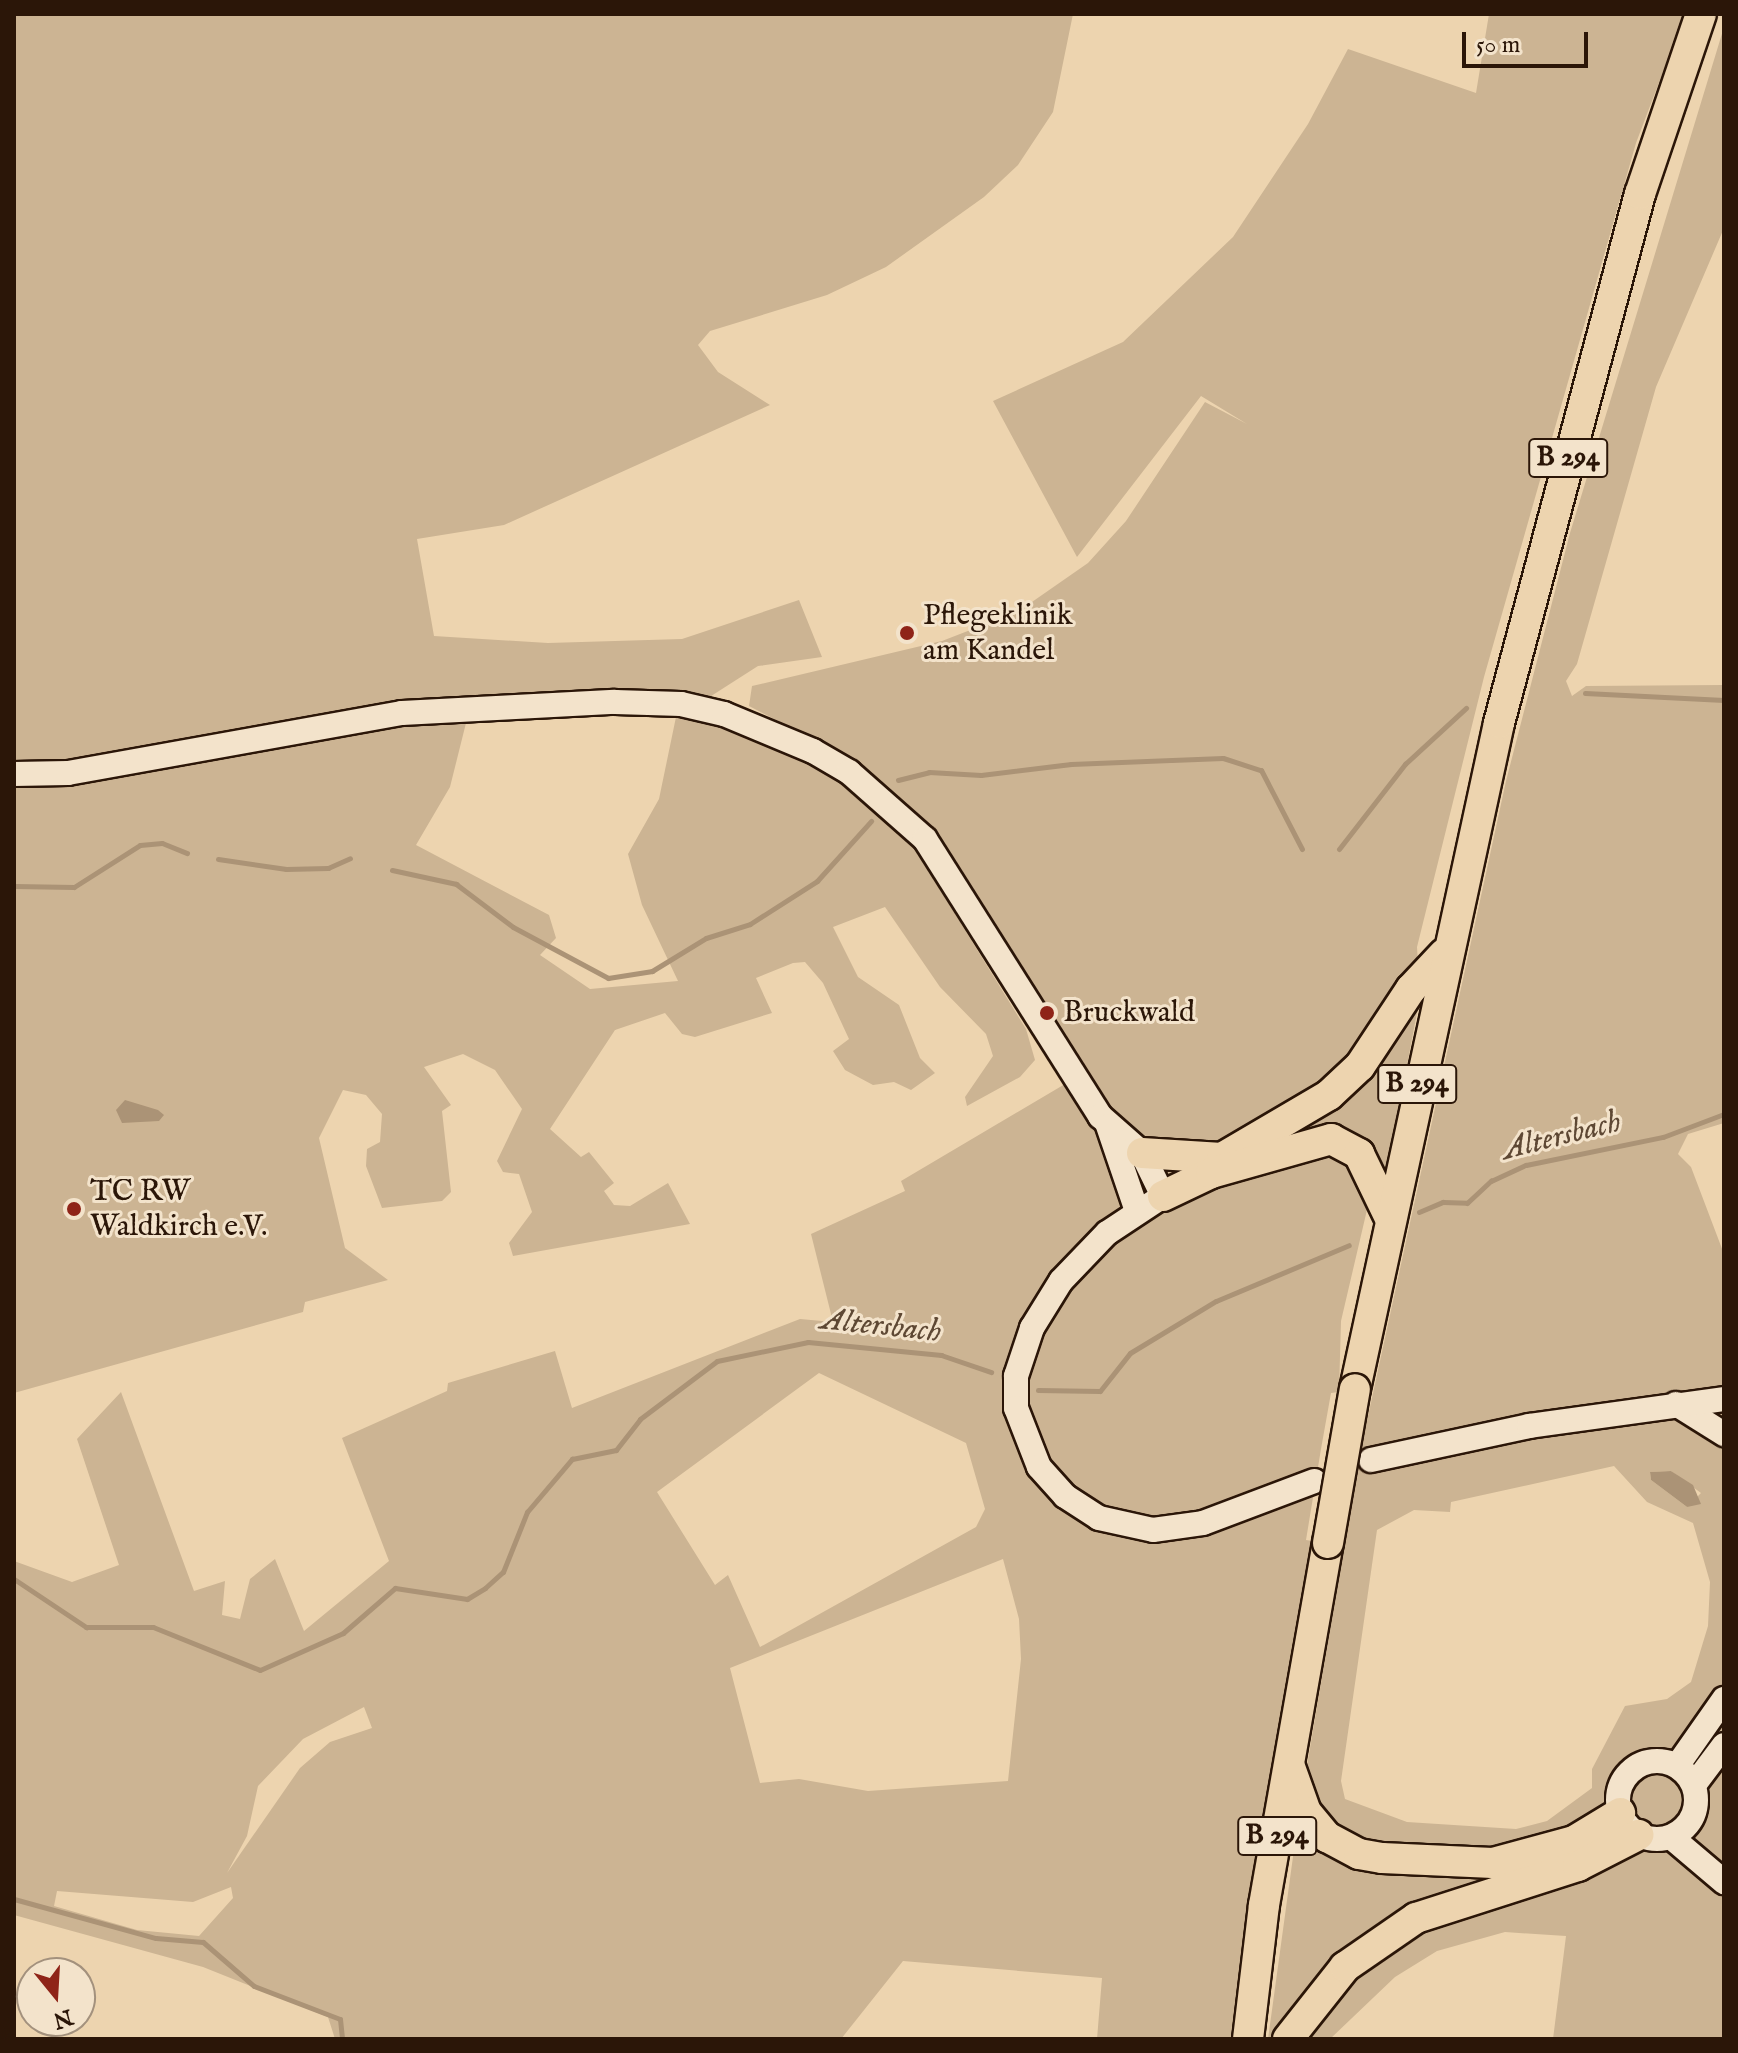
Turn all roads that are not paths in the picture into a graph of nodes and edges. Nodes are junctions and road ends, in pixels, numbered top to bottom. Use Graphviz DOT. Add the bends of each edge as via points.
graph roads {
  1 [pos="1701,14"];
  2 [pos="14,774"];
  3 [pos="1445,953"];
  4 [pos="1108,1126"];
  5 [pos="1142,1153"];
  6 [pos="1217,1166"];
  7 [pos="1150,1204"];
  8 [pos="1389,1216"];
  9 [pos="1724,1399"];
  10 [pos="1676,1404"];
  11 [pos="1724,1434"];
  12 [pos="1371,1460"];
  13 [pos="1314,1481"];
  14 [pos="1724,1699"];
  15 [pos="1724,1745"];
  16 [pos="1677,1766"];
  17 [pos="1290,1767"];
  18 [pos="1694,1785"];
  19 [pos="1691,1821"];
  20 [pos="1629,1824"];
  21 [pos="1671,1837"];
  22 [pos="1719,1876"];
  23 [pos="1248,2039"];
  24 [pos="1288,2039"];
  1 -- 3 [label="highway, B 294" via="1640,194"];
  2 -- 4 [label="street" via="68,773 402,713 615,702 681,704 724,714 849,772 918,832"];
  3 -- 6 [label="highway" via="1411,989 1360,1066 1329,1095"];
  3 -- 8 [label="highway, B 294"];
  4 -- 5 [label="street"];
  4 -- 7 [label="street"];
  5 -- 6 [label="highway"];
  5 -- 7 [label="street"];
  6 -- 7 [label="highway"];
  6 -- 8 [label="highway" via="1331,1139 1359,1154"];
  7 -- 13 [label="street" via="1061,1281 1021,1352 1016,1408 1039,1467 1065,1496 1099,1518 1153,1530 1203,1523"];
  8 -- 17 [label="highway, B 294, bridge"];
  9 -- 10 [label="street"];
  10 -- 11 [label="street"];
  10 -- 12 [label="street" via="1592,1415"];
  14 -- 16 [label="street"];
  15 -- 18 [label="street"];
  16 -- 18 [label="street"];
  16 -- 20 [label="street" via="1654,1760 1633,1769 1618,1792"];
  17 -- 20 [label="highway" via="1306,1812 1327,1837 1359,1854 1382,1858 1493,1863"];
  17 -- 23 [label="highway, B 294"];
  18 -- 19 [label="street"];
  19 -- 21 [label="street"];
  19 -- 22 [label="street"];
  20 -- 21 [label="street"];
  20 -- 24 [label="highway" via="1578,1866 1416,1918 1345,1967"];
  21 -- 22 [label="street"];
}
